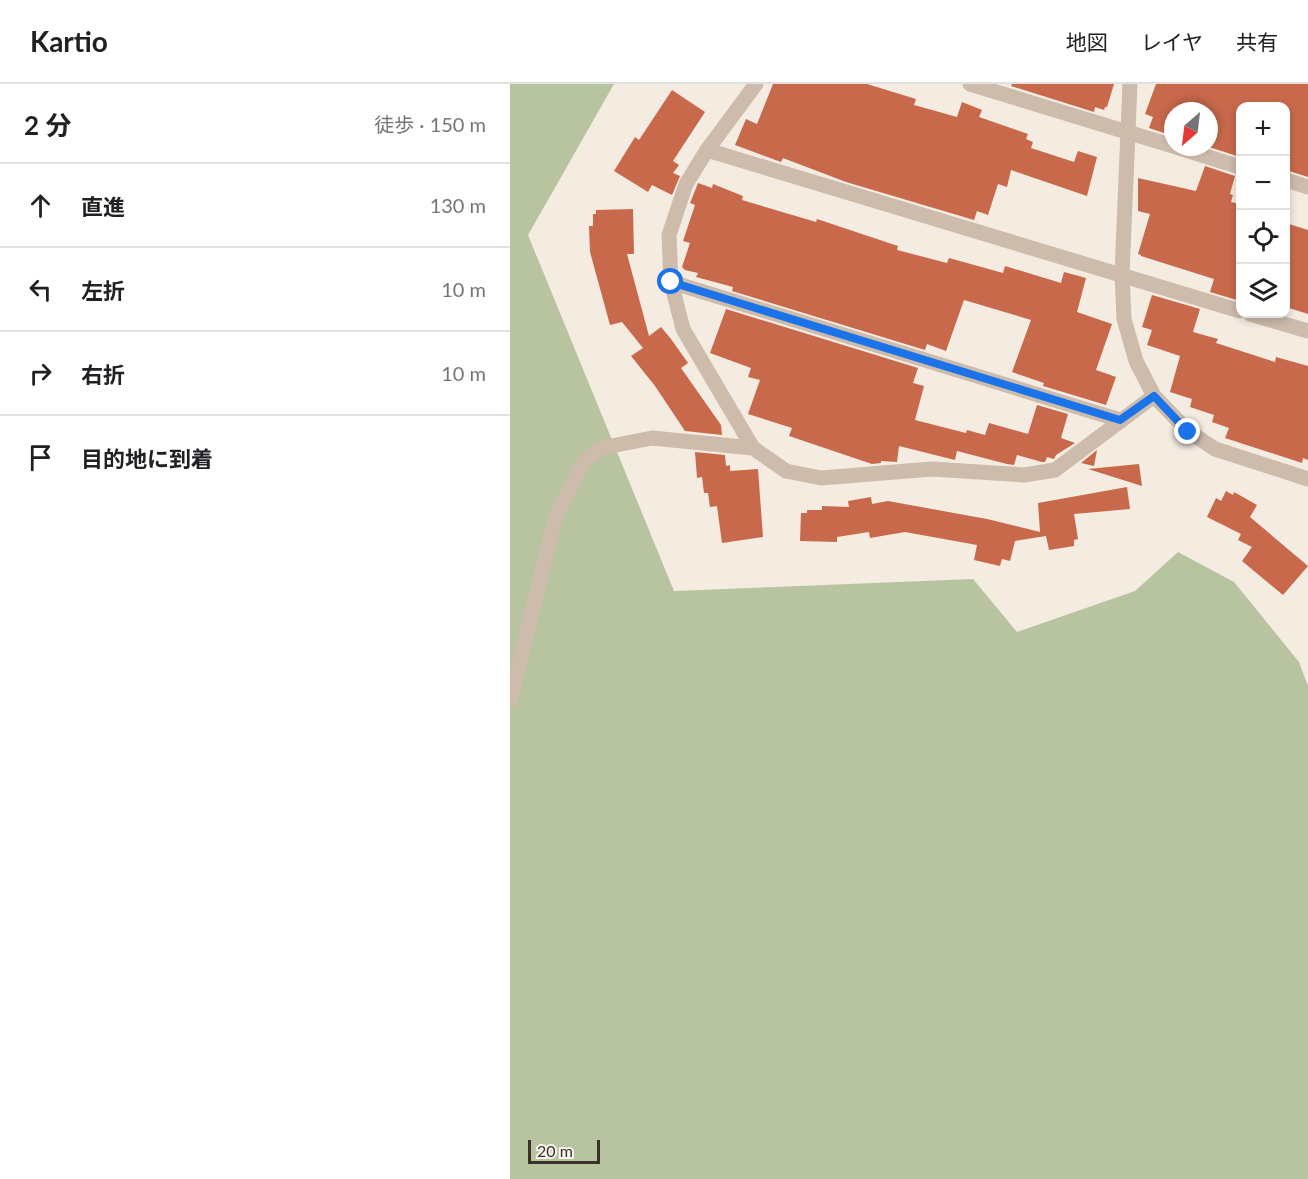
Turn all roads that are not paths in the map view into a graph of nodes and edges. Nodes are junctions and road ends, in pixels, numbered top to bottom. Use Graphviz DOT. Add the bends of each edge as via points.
graph roads {
  1 [pos="756,84"];
  2 [pos="970,84"];
  3 [pos="1130,84"];
  4 [pos="1128,132"];
  5 [pos="1164,143"];
  6 [pos="707,150"];
  7 [pos="1206,156"];
  8 [pos="1236,166"];
  9 [pos="1290,181"];
  10 [pos="1308,187"];
  11 [pos="1122,274"];
  12 [pos="671,282"];
  13 [pos="1236,310"];
  14 [pos="1264,318"];
  15 [pos="1308,331"];
  16 [pos="1154,396"];
  17 [pos="1120,420"];
  18 [pos="753,448"];
  19 [pos="1308,479"];
  20 [pos="510,701"];
  1 -- 6 [label="street"];
  2 -- 4 [label="street"];
  3 -- 4 [label="street"];
  4 -- 5 [label="street"];
  4 -- 11 [label="street"];
  6 -- 11 [label="street"];
  6 -- 12 [label="street" via="686,184 669,235"];
  7 -- 8 [label="street"];
  9 -- 10 [label="street"];
  11 -- 13 [label="street"];
  11 -- 16 [label="street" via="1124,319 1136,361"];
  12 -- 17 [label="street"];
  12 -- 18 [label="street" via="683,329"];
  14 -- 15 [label="street"];
  16 -- 17 [label="street"];
  16 -- 19 [label="street" via="1188,432 1215,449"];
  17 -- 18 [label="street" via="1055,470 1024,475 932,469 821,478 786,471"];
  18 -- 20 [label="street" via="652,438 601,448 585,460 556,515"];
}
